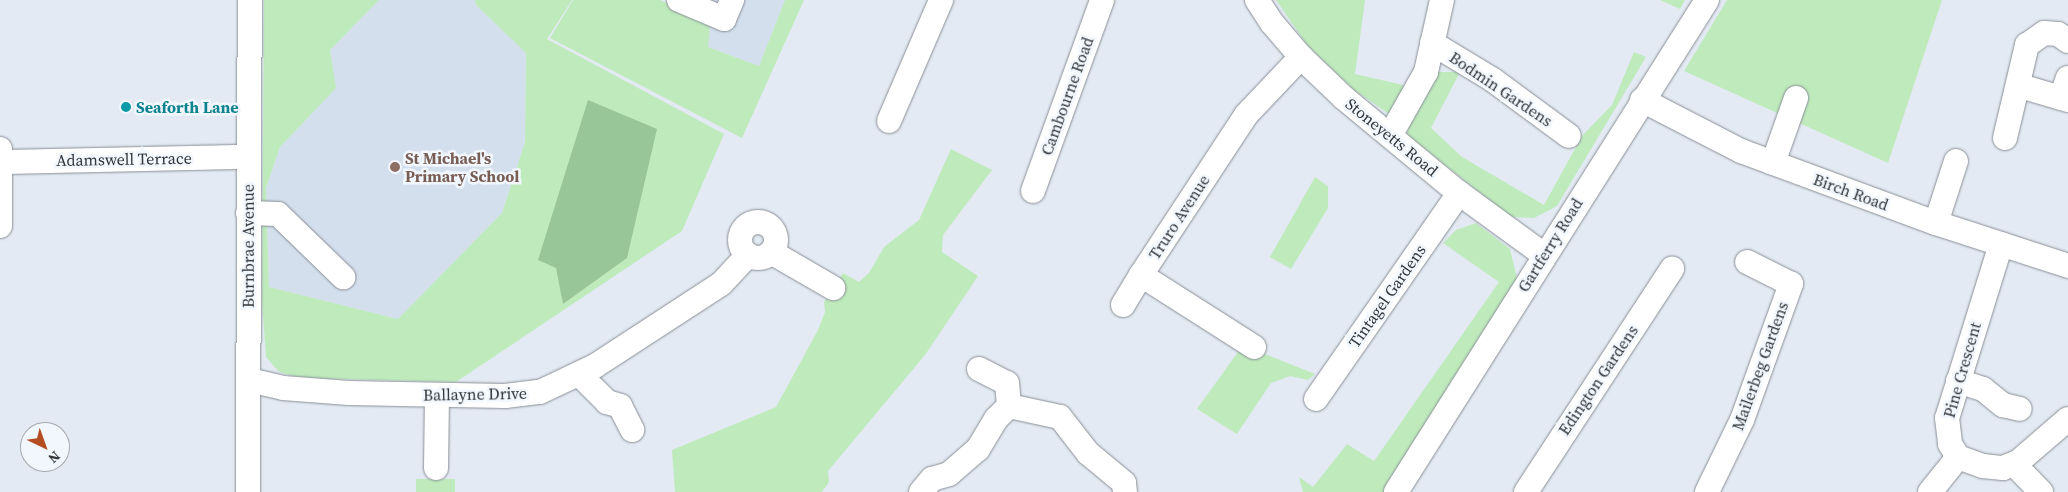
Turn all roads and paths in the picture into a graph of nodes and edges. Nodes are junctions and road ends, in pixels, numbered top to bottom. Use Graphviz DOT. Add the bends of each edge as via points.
graph roads {
  1 [pos="250,0"];
  2 [pos="678,0"];
  3 [pos="732,0"];
  4 [pos="941,0"];
  5 [pos="1102,0"];
  6 [pos="1257,0"];
  7 [pos="1442,0"];
  8 [pos="1707,0"];
  9 [pos="2068,42"];
  10 [pos="1432,43"];
  11 [pos="1301,56"];
  12 [pos="2020,86"];
  13 [pos="2066,92"];
  14 [pos="1796,98"];
  15 [pos="1642,100"];
  16 [pos="888,121"];
  17 [pos="1391,134"];
  18 [pos="1569,136"];
  19 [pos="2006,138"];
  20 [pos="0,155"];
  21 [pos="248,157"];
  22 [pos="1956,161"];
  23 [pos="1773,163"];
  24 [pos="1033,192"];
  25 [pos="1459,193"];
  26 [pos="248,214"];
  27 [pos="1936,223"];
  28 [pos="0,226"];
  29 [pos="2001,244"];
  30 [pos="1544,255"];
  31 [pos="1746,262"];
  32 [pos="2068,266"];
  33 [pos="1672,269"];
  34 [pos="1141,275"];
  35 [pos="343,277"];
  36 [pos="833,288"];
  37 [pos="1123,306"];
  38 [pos="1254,346"];
  39 [pos="979,369"];
  40 [pos="580,374"];
  41 [pos="249,380"];
  42 [pos="1958,381"];
  43 [pos="437,395"];
  44 [pos="1316,398"];
  45 [pos="1009,406"];
  46 [pos="2020,409"];
  47 [pos="2068,419"];
  48 [pos="632,430"];
  49 [pos="1958,456"];
  50 [pos="2014,464"];
  51 [pos="436,468"];
  52 [pos="248,492"];
  53 [pos="921,492"];
  54 [pos="1125,492"];
  55 [pos="1396,492"];
  56 [pos="1526,492"];
  57 [pos="1707,492"];
  58 [pos="1930,492"];
  59 [pos="2041,492"];
  1 -- 21 [label="street, Burnbrae Avenue"];
  2 -- 3 [label="street" via="724,19"];
  4 -- 16 [label="street" via="898,80"];
  5 -- 24 [label="street, Cambourne Road"];
  6 -- 11 [label="street, Stoneyetts Road"];
  7 -- 10 [label="street"];
  8 -- 15 [label="street, Gartferry Road"];
  9 -- 12 [label="street" via="2052,32 2031,40 2019,71"];
  10 -- 17 [label="street" via="1431,59 1420,88"];
  10 -- 18 [label="street, Bodmin Gardens" via="1493,80"];
  11 -- 17 [label="street, Stoneyetts Road" via="1344,98"];
  11 -- 34 [label="street, Truro Avenue" via="1246,115"];
  12 -- 13 [label="street"];
  12 -- 19 [label="street"];
  14 -- 23 [label="street"];
  15 -- 23 [label="street, Birch Road" via="1741,151"];
  15 -- 30 [label="street, Gartferry Road"];
  17 -- 25 [label="street, Stoneyetts Road"];
  20 -- 21 [label="street, Adamswell Terrace"];
  20 -- 28 [label="street"];
  21 -- 26 [label="street, Burnbrae Avenue"];
  22 -- 27 [label="street"];
  23 -- 27 [label="street, Birch Road"];
  25 -- 30 [label="street, Stoneyetts Road"];
  25 -- 44 [label="street, Tintagel Gardens"];
  26 -- 35 [label="street" via="278,214"];
  26 -- 41 [label="street, Burnbrae Avenue"];
  27 -- 29 [label="street, Birch Road"];
  29 -- 32 [label="street, Birch Road"];
  29 -- 42 [label="street, Pine Crescent"];
  30 -- 55 [label="street, Gartferry Road"];
  31 -- 57 [label="street, Mailerbeg Gardens" via="1791,284 1742,420"];
  33 -- 56 [label="street, Edington Gardens"];
  34 -- 37 [label="street"];
  34 -- 38 [label="street, Truro Avenue"];
  36 -- 40 [label="street, Ballayne Drive" via="760,254 721,284"];
  39 -- 45 [label="street" via="1010,376"];
  40 -- 43 [label="street, Ballayne Drive" via="540,392 505,396"];
  40 -- 48 [label="street" via="607,402 620,406"];
  41 -- 43 [label="street, Ballayne Drive" via="300,389"];
  41 -- 52 [label="street, Burnbrae Avenue"];
  42 -- 46 [label="street" via="1983,389 2003,405"];
  42 -- 49 [label="street, Pine Crescent" via="1946,430"];
  43 -- 51 [label="street"];
  45 -- 53 [label="street" via="996,420 978,450 949,474 932,479"];
  45 -- 54 [label="street" via="1060,417 1088,453 1124,484"];
  47 -- 50 [label="street"];
  49 -- 50 [label="street" via="1996,469"];
  49 -- 58 [label="street"];
  50 -- 59 [label="street"];
}
